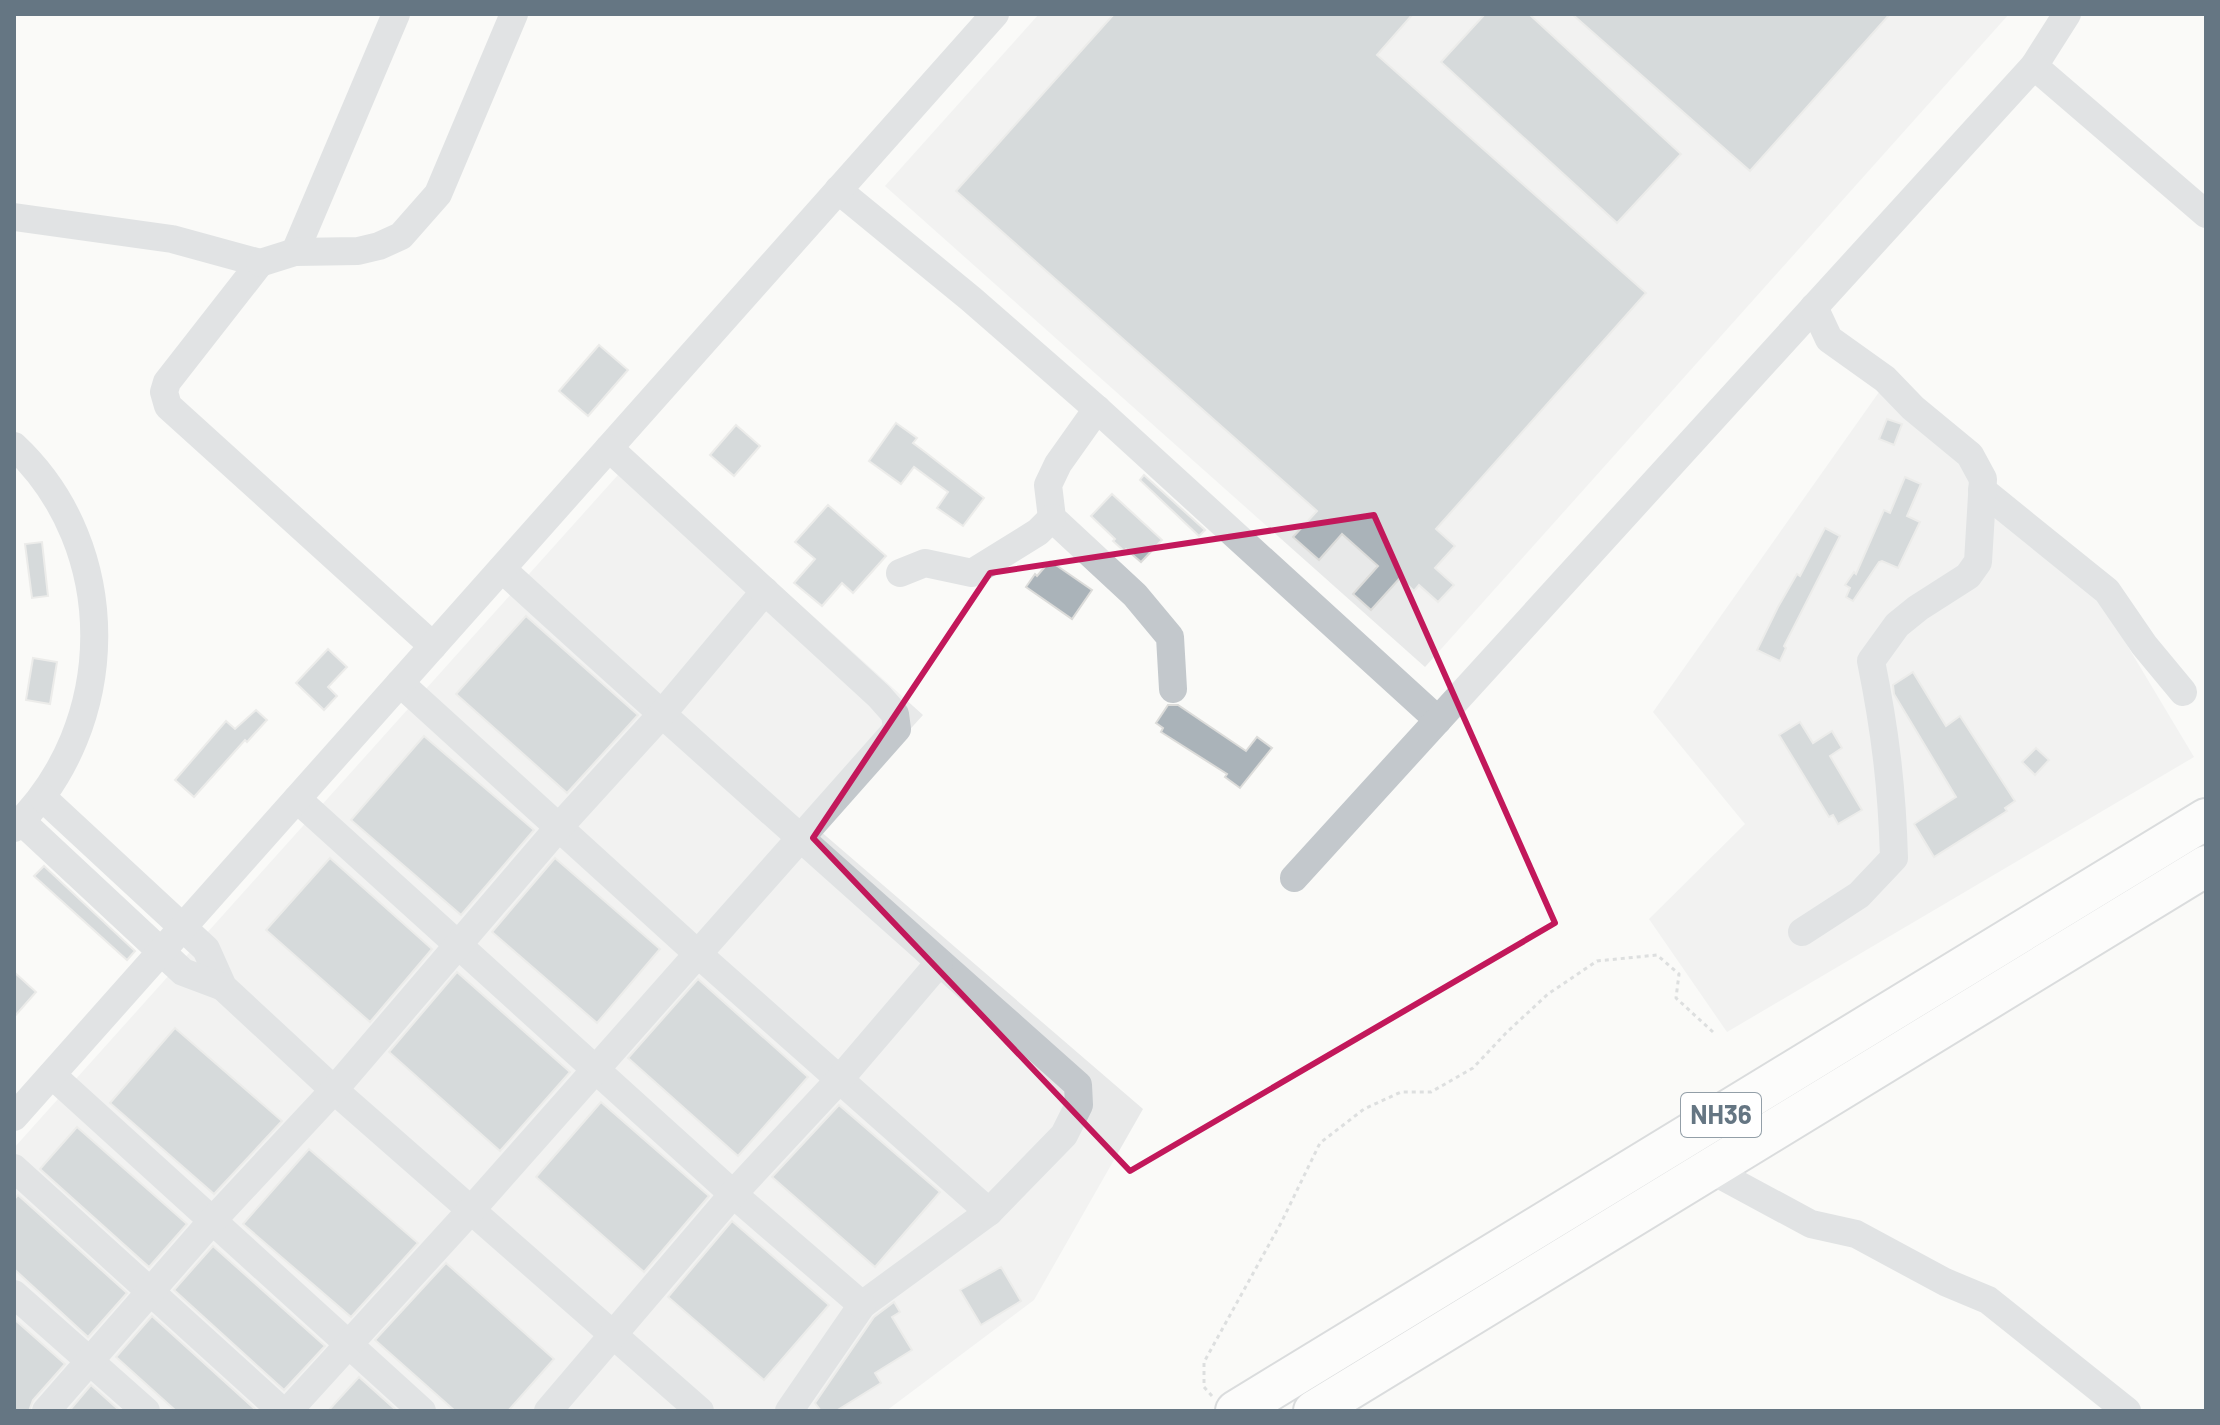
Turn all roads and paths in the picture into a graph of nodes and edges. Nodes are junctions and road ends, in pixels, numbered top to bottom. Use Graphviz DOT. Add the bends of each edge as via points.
graph roads {
  1 [pos="396,14"];
  2 [pos="514,14"];
  3 [pos="995,14"];
  4 [pos="2067,14"];
  5 [pos="2034,66"];
  6 [pos="838,190"];
  7 [pos="2206,214"];
  8 [pos="14,217"];
  9 [pos="295,252"];
  10 [pos="260,263"];
  11 [pos="1814,307"];
  12 [pos="1097,409"];
  13 [pos="14,446"];
  14 [pos="609,448"];
  15 [pos="1982,490"];
  16 [pos="1052,518"];
  17 [pos="502,569"];
  18 [pos="900,573"];
  19 [pos="765,591"];
  20 [pos="433,646"];
  21 [pos="400,683"];
  22 [pos="1173,689"];
  23 [pos="2183,692"];
  24 [pos="661,715"];
  25 [pos="1438,720"];
  26 [pos="42,797"];
  27 [pos="297,799"];
  28 [pos="2206,819"];
  29 [pos="18,824"];
  30 [pos="559,827"];
  31 [pos="802,837"];
  32 [pos="2206,866"];
  33 [pos="1294,878"];
  34 [pos="183,927"];
  35 [pos="1802,932"];
  36 [pos="459,943"];
  37 [pos="161,952"];
  38 [pos="698,954"];
  39 [pos="939,963"];
  40 [pos="223,987"];
  41 [pos="1713,1032"];
  42 [pos="596,1069"];
  43 [pos="52,1075"];
  44 [pos="839,1080"];
  45 [pos="334,1090"];
  46 [pos="14,1117"];
  47 [pos="14,1168"];
  48 [pos="1709,1169"];
  49 [pos="733,1194"];
  50 [pos="472,1209"];
  51 [pos="989,1212"];
  52 [pos="212,1221"];
  53 [pos="152,1292"];
  54 [pos="14,1294"];
  55 [pos="862,1305"];
  56 [pos="613,1334"];
  57 [pos="348,1345"];
  58 [pos="89,1361"];
  59 [pos="1227,1407"];
  60 [pos="46,1411"];
  61 [pos="146,1411"];
  62 [pos="282,1411"];
  63 [pos="288,1411"];
  64 [pos="422,1411"];
  65 [pos="548,1411"];
  66 [pos="700,1411"];
  67 [pos="789,1411"];
  68 [pos="1314,1411"];
  69 [pos="2127,1411"];
  1 -- 9 [label="street"];
  2 -- 9 [label="street" via="438,194 401,236 358,251"];
  3 -- 6 [label="street"];
  4 -- 5 [label="street"];
  5 -- 7 [label="street"];
  5 -- 11 [label="street"];
  6 -- 12 [label="street"];
  6 -- 14 [label="street"];
  8 -- 10 [label="street" via="172,239"];
  9 -- 10 [label="street"];
  10 -- 20 [label="street" via="167,382 168,406"];
  11 -- 15 [label="street" via="1829,339 1885,379 1970,455 1983,479"];
  11 -- 25 [label="street"];
  12 -- 16 [label="street" via="1048,485"];
  12 -- 25 [label="street"];
  13 -- 26 [label="street" via="68,518 84,557 95,619 93,672 81,723"];
  14 -- 17 [label="street"];
  14 -- 19 [label="street"];
  15 -- 23 [label="street" via="2107,591"];
  15 -- 35 [label="street" via="1978,562 1968,576 1897,625 1871,661 1892,785 1894,858 1859,895"];
  16 -- 18 [label="street" via="972,573 925,563"];
  16 -- 22 [label="street" via="1135,595 1170,637"];
  17 -- 20 [label="street"];
  17 -- 24 [label="street"];
  19 -- 24 [label="street"];
  19 -- 31 [label="street" via="895,714 897,729"];
  20 -- 21 [label="street"];
  21 -- 27 [label="street"];
  21 -- 30 [label="street"];
  24 -- 30 [label="street"];
  24 -- 31 [label="street"];
  25 -- 33 [label="street"];
  26 -- 29 [label="street"];
  26 -- 34 [label="street"];
  27 -- 34 [label="street"];
  27 -- 36 [label="street"];
  28 -- 59 [label="highway, NH36"];
  29 -- 37 [label="street"];
  30 -- 36 [label="street"];
  30 -- 38 [label="street"];
  31 -- 38 [label="street"];
  31 -- 39 [label="street"];
  32 -- 48 [label="highway, NH36"];
  34 -- 37 [label="street"];
  34 -- 40 [label="street" via="206,949"];
  36 -- 42 [label="street"];
  36 -- 45 [label="street"];
  37 -- 40 [label="street" via="183,972"];
  37 -- 43 [label="street"];
  38 -- 42 [label="street"];
  38 -- 44 [label="street"];
  39 -- 44 [label="street"];
  39 -- 51 [label="street" via="1078,1085 1079,1105 1064,1135"];
  40 -- 45 [label="street"];
  41 -- 59 [label="path" via="1676,998 1679,974 1657,955 1597,961 1548,994 1473,1068 1431,1092 1401,1092 1364,1109 1320,1143 1204,1362 1204,1387"];
  42 -- 49 [label="street"];
  42 -- 50 [label="street"];
  43 -- 46 [label="street"];
  43 -- 52 [label="street"];
  44 -- 49 [label="street"];
  44 -- 51 [label="street"];
  45 -- 50 [label="street"];
  45 -- 52 [label="street"];
  47 -- 53 [label="street"];
  48 -- 68 [label="highway, NH36"];
  48 -- 69 [label="street" via="1811,1224 1856,1234 1988,1300"];
  49 -- 55 [label="street"];
  49 -- 56 [label="street"];
  50 -- 56 [label="street"];
  50 -- 57 [label="street"];
  51 -- 55 [label="street"];
  52 -- 53 [label="street"];
  52 -- 57 [label="street"];
  53 -- 58 [label="street"];
  53 -- 62 [label="street"];
  54 -- 58 [label="street"];
  55 -- 67 [label="street"];
  56 -- 65 [label="street"];
  56 -- 66 [label="street"];
  57 -- 63 [label="street"];
  57 -- 64 [label="street"];
  58 -- 60 [label="street"];
  58 -- 61 [label="street"];
}
